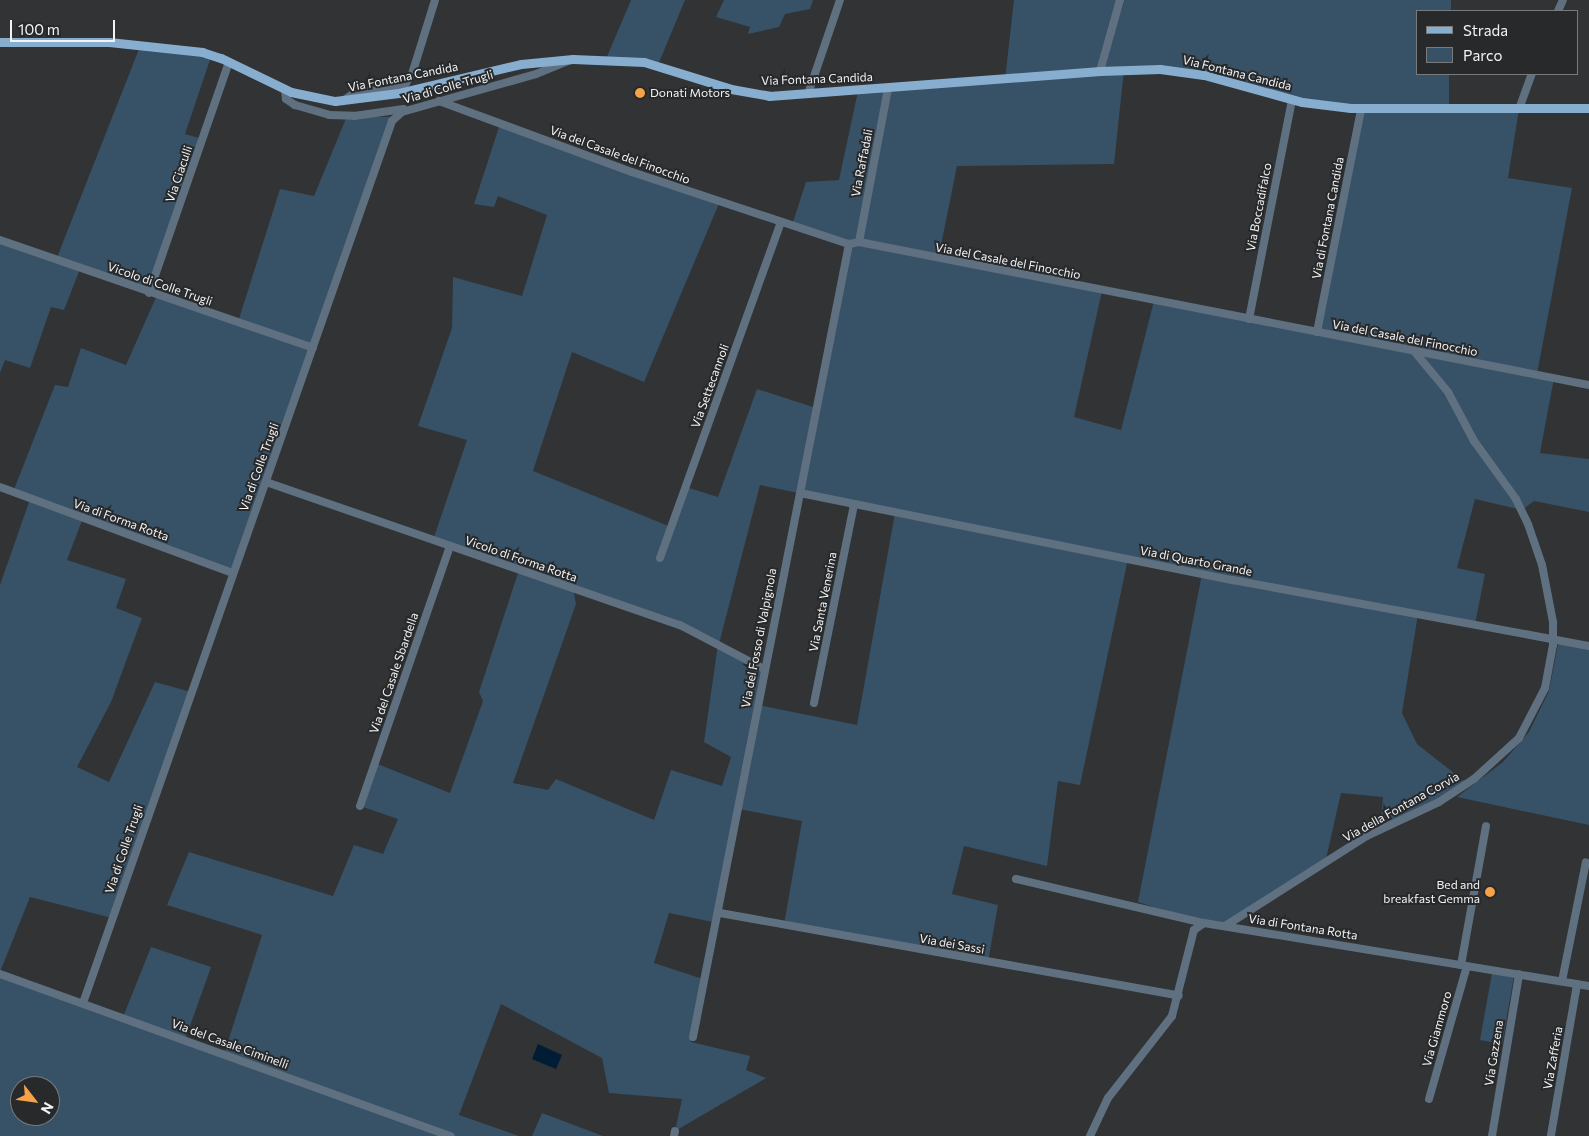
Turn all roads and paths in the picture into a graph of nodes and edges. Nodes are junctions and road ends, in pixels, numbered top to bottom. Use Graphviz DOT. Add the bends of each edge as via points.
graph roads {
  1 [pos="434,0"];
  2 [pos="840,0"];
  3 [pos="1120,0"];
  4 [pos="0,42"];
  5 [pos="573,59"];
  6 [pos="229,62"];
  7 [pos="1100,71"];
  8 [pos="1532,75"];
  9 [pos="888,89"];
  10 [pos="285,90"];
  11 [pos="808,94"];
  12 [pos="1292,100"];
  13 [pos="342,101"];
  14 [pos="438,102"];
  15 [pos="418,107"];
  16 [pos="1360,108"];
  17 [pos="1589,108"];
  18 [pos="1519,110"];
  19 [pos="780,222"];
  20 [pos="0,240"];
  21 [pos="858,242"];
  22 [pos="849,244"];
  23 [pos="149,293"];
  24 [pos="1249,319"];
  25 [pos="1317,332"];
  26 [pos="314,348"];
  27 [pos="1414,351"];
  28 [pos="1589,385"];
  29 [pos="266,482"];
  30 [pos="0,487"];
  31 [pos="800,493"];
  32 [pos="854,504"];
  33 [pos="450,546"];
  34 [pos="660,558"];
  35 [pos="233,573"];
  36 [pos="1554,639"];
  37 [pos="1589,646"];
  38 [pos="764,669"];
  39 [pos="814,703"];
  40 [pos="360,806"];
  41 [pos="1486,826"];
  42 [pos="1586,862"];
  43 [pos="1016,879"];
  44 [pos="720,913"];
  45 [pos="1204,923"];
  46 [pos="1225,926"];
  47 [pos="1464,965"];
  48 [pos="0,974"];
  49 [pos="1519,974"];
  50 [pos="1562,981"];
  51 [pos="1577,984"];
  52 [pos="1589,986"];
  53 [pos="1179,996"];
  54 [pos="83,1003"];
  55 [pos="693,1037"];
  56 [pos="1429,1099"];
  57 [pos="451,1136"];
  58 [pos="1090,1136"];
  59 [pos="1492,1136"];
  60 [pos="1551,1136"];
  1 -- 13 [label="street" via="406,83 395,88 354,93"];
  2 -- 11 [label="street"];
  3 -- 7 [label="street"];
  4 -- 6 [label="main road, Via Fontana Candida" via="154,45 205,52"];
  5 -- 11 [label="main road, Via Fontana Candida" via="644,62 758,95"];
  5 -- 13 [label="main road, Via Fontana Candida" via="511,66 417,89"];
  5 -- 14 [label="street, Via di Colle Trugli" via="536,74"];
  6 -- 10 [label="main road, Via Fontana Candida"];
  6 -- 23 [label="street, Via Ciaculli"];
  7 -- 9 [label="main road, Via Fontana Candida"];
  7 -- 12 [label="main road, Via Fontana Candida" via="1177,70"];
  8 -- 18 [label="street"];
  9 -- 11 [label="main road, Via Fontana Candida"];
  9 -- 21 [label="street, Via Raffadali"];
  10 -- 13 [label="main road, Via Fontana Candida" via="316,99"];
  10 -- 15 [label="street" via="290,102 328,115 362,115"];
  12 -- 16 [label="main road, Via Fontana Candida"];
  12 -- 24 [label="street, Via Boccadifalco"];
  14 -- 15 [label="street, Via di Colle Trugli"];
  14 -- 19 [label="street, Via del Casale del Finocchio"];
  15 -- 26 [label="street, Via di Colle Trugli" via="398,114 390,125"];
  16 -- 18 [label="main road, Via Fontana Candida"];
  16 -- 25 [label="street, Via di Fontana Candida"];
  17 -- 18 [label="main road, Via Fontana Candida"];
  19 -- 22 [label="street, Via del Casale del Finocchio"];
  19 -- 34 [label="street, Via Settecannoli"];
  20 -- 23 [label="street, Vicolo di Colle Trugli"];
  21 -- 22 [label="street, Via del Casale del Finocchio"];
  21 -- 24 [label="street, Via del Casale del Finocchio"];
  22 -- 31 [label="street, Via del Fosso di Valpignola"];
  23 -- 26 [label="street, Vicolo di Colle Trugli"];
  24 -- 25 [label="street, Via del Casale del Finocchio"];
  25 -- 27 [label="street, Via del Casale del Finocchio"];
  26 -- 29 [label="street, Via di Colle Trugli"];
  27 -- 28 [label="street, Via del Casale del Finocchio"];
  27 -- 36 [label="street, Via della Fontana Corvia" via="1448,392 1474,441 1526,519 1545,577"];
  29 -- 33 [label="street, Vicolo di Forma Rotta"];
  29 -- 35 [label="street, Via di Colle Trugli"];
  30 -- 35 [label="street, Via di Forma Rotta"];
  31 -- 32 [label="street, Via di Quarto Grande"];
  31 -- 38 [label="street, Via del Fosso di Valpignola"];
  32 -- 36 [label="street, Via di Quarto Grande"];
  32 -- 39 [label="street, Via Santa Venerina"];
  33 -- 38 [label="street, Vicolo di Forma Rotta" via="680,625"];
  33 -- 40 [label="street, Via del Casale Sbardella"];
  35 -- 54 [label="street, Via di Colle Trugli"];
  36 -- 37 [label="street, Via di Quarto Grande"];
  36 -- 46 [label="street, Via della Fontana Corvia" via="1548,678 1537,708 1520,738 1493,765 1451,795 1367,836"];
  38 -- 44 [label="street, Via del Fosso di Valpignola"];
  41 -- 47 [label="street, Via Giammoro"];
  42 -- 50 [label="street"];
  43 -- 45 [label="street, Via di Fontana Rotta"];
  44 -- 53 [label="street, Via dei Sassi"];
  44 -- 55 [label="street, Via del Fosso di Valpignola"];
  45 -- 46 [label="street, Via di Fontana Rotta"];
  45 -- 53 [label="street" via="1194,930"];
  46 -- 47 [label="street, Via di Fontana Rotta"];
  47 -- 49 [label="street, Via di Fontana Rotta"];
  47 -- 56 [label="street, Via Giammoro"];
  48 -- 54 [label="street, Via del Casale Ciminelli"];
  49 -- 50 [label="street, Via di Fontana Rotta"];
  49 -- 59 [label="street, Via Gazzena"];
  50 -- 51 [label="street, Via di Fontana Rotta"];
  51 -- 52 [label="street, Via di Fontana Rotta"];
  51 -- 60 [label="street, Via Zafferia"];
  53 -- 58 [label="street" via="1164,1029 1108,1098"];
  54 -- 57 [label="street, Via del Casale Ciminelli"];
}
